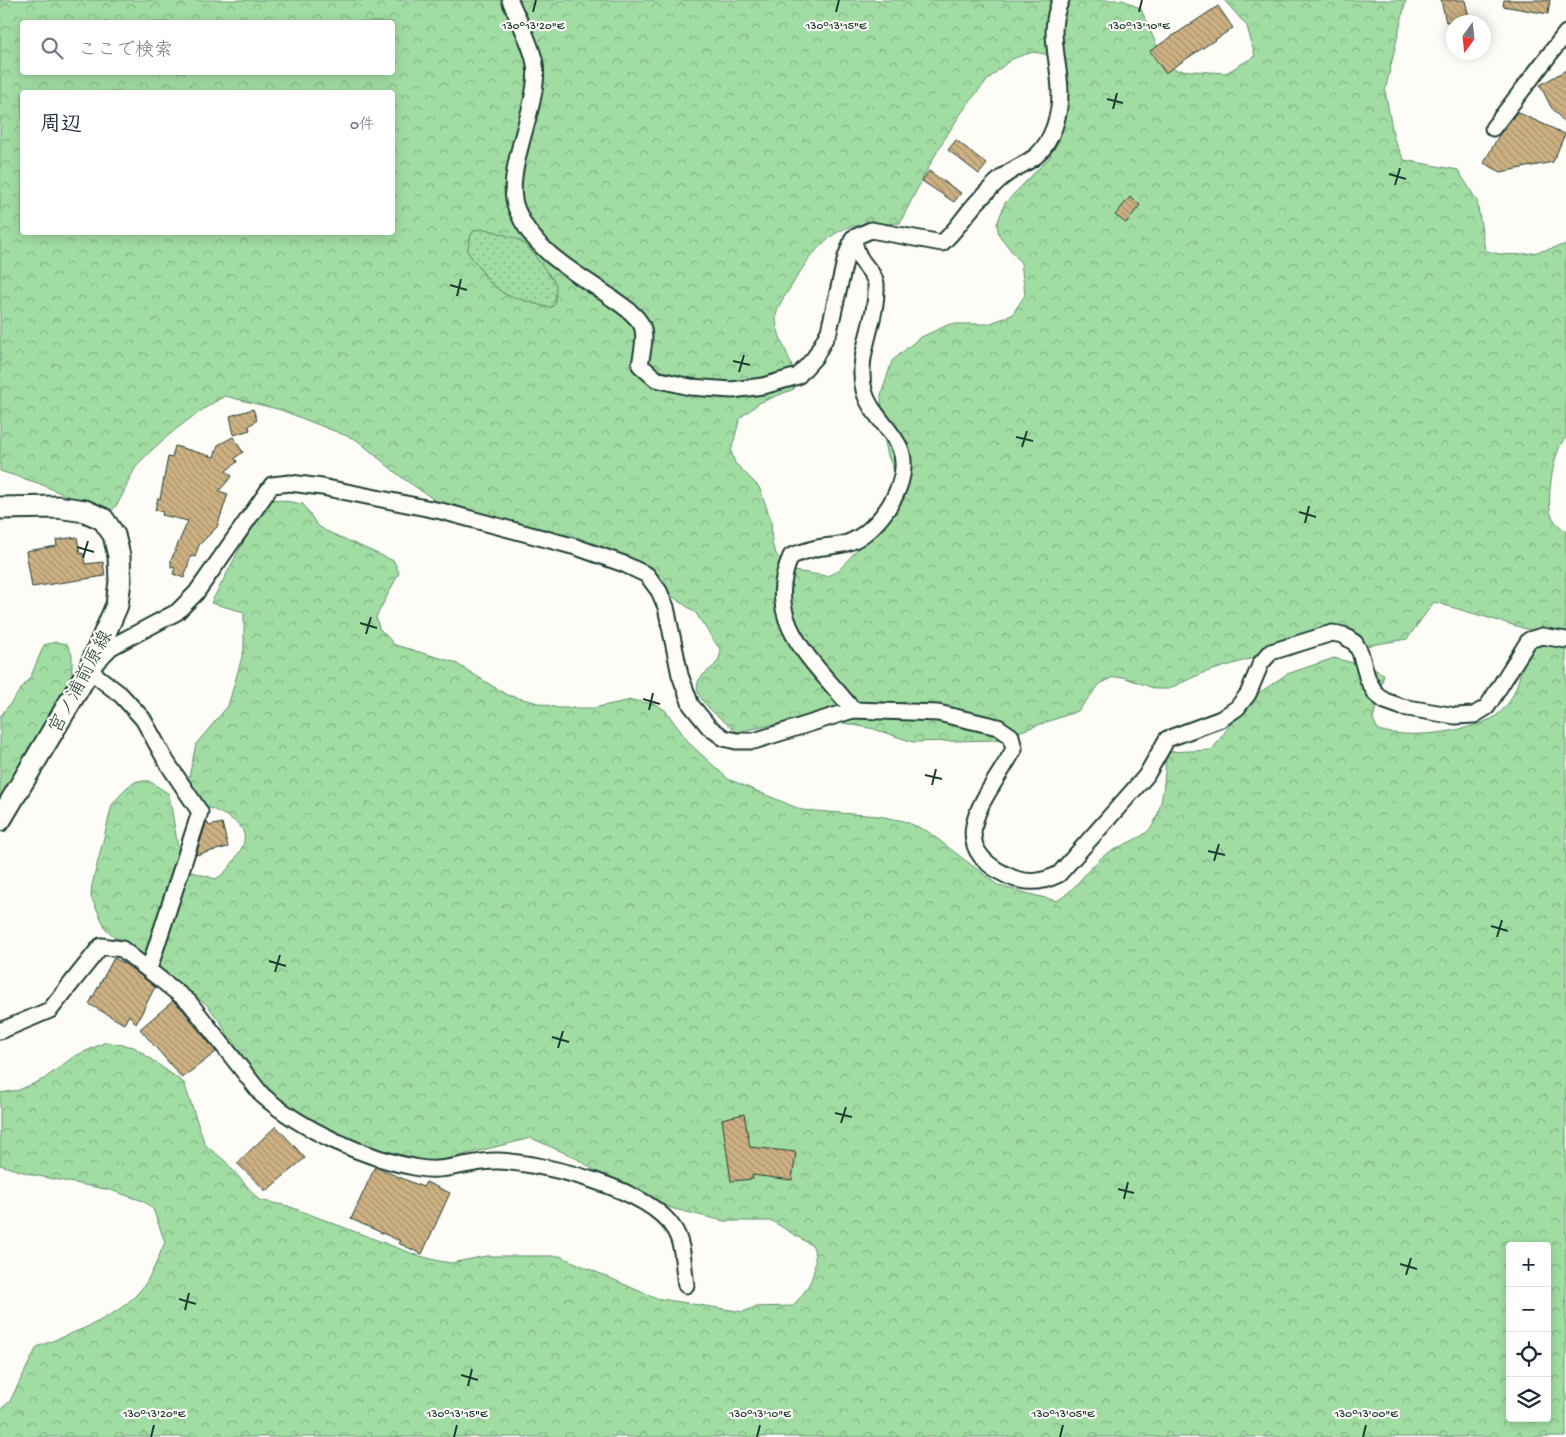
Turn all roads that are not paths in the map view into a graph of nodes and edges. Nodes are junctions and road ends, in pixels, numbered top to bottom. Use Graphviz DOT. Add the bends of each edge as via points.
graph roads {
  1 [pos="510,0"];
  2 [pos="1061,0"];
  3 [pos="1566,33"];
  4 [pos="1494,128"];
  5 [pos="853,238"];
  6 [pos="0,508"];
  7 [pos="1566,640"];
  8 [pos="89,670"];
  9 [pos="853,710"];
  10 [pos="0,820"];
  11 [pos="149,969"];
  12 [pos="0,1031"];
  13 [pos="686,1285"];
  1 -- 5 [label="street" via="535,64 532,96 513,186 516,208 531,237 559,262 625,307 642,324 644,342 640,365 656,379 690,387 732,390 763,386 798,376 815,357 830,331"];
  2 -- 5 [label="street" via="1055,12 1054,44 1060,92 1058,114 1051,136 1037,155 1003,176 942,243 871,230"];
  3 -- 4 [label="street"];
  5 -- 9 [label="street" via="858,256 876,282 876,301 861,367 864,392 893,433 901,451 902,473 898,491 886,512 869,529 848,543 791,556 783,575 780,595 786,618 797,640"];
  6 -- 8 [label="main road, 宮ノ浦前原線" via="56,507 86,511 103,519 114,535 119,556 117,605"];
  7 -- 9 [label="street" via="1542,636 1530,640 1488,707 1474,715 1455,716 1402,707 1376,694 1355,643 1343,635 1332,633 1271,652 1261,663 1248,694 1237,708 1221,718 1167,739 1146,776 1059,874 1045,881 1028,882 992,868 978,853 972,835 986,795 1014,749 1011,736 998,727 938,713"];
  8 -- 9 [label="street" via="111,646 178,612 196,593 272,485 290,484 322,487 441,512 576,547 647,575 666,607 680,675 691,706 724,738 754,741"];
  8 -- 10 [label="main road, 宮ノ浦前原線"];
  8 -- 11 [label="street" via="121,695 143,719 200,812"];
  11 -- 12 [label="street" via="122,949 101,946 50,1010"];
  11 -- 13 [label="street" via="189,1002 262,1095 309,1127 378,1157 419,1168 443,1169 498,1161 531,1165 617,1189 645,1203 674,1228 679,1239"];
}
